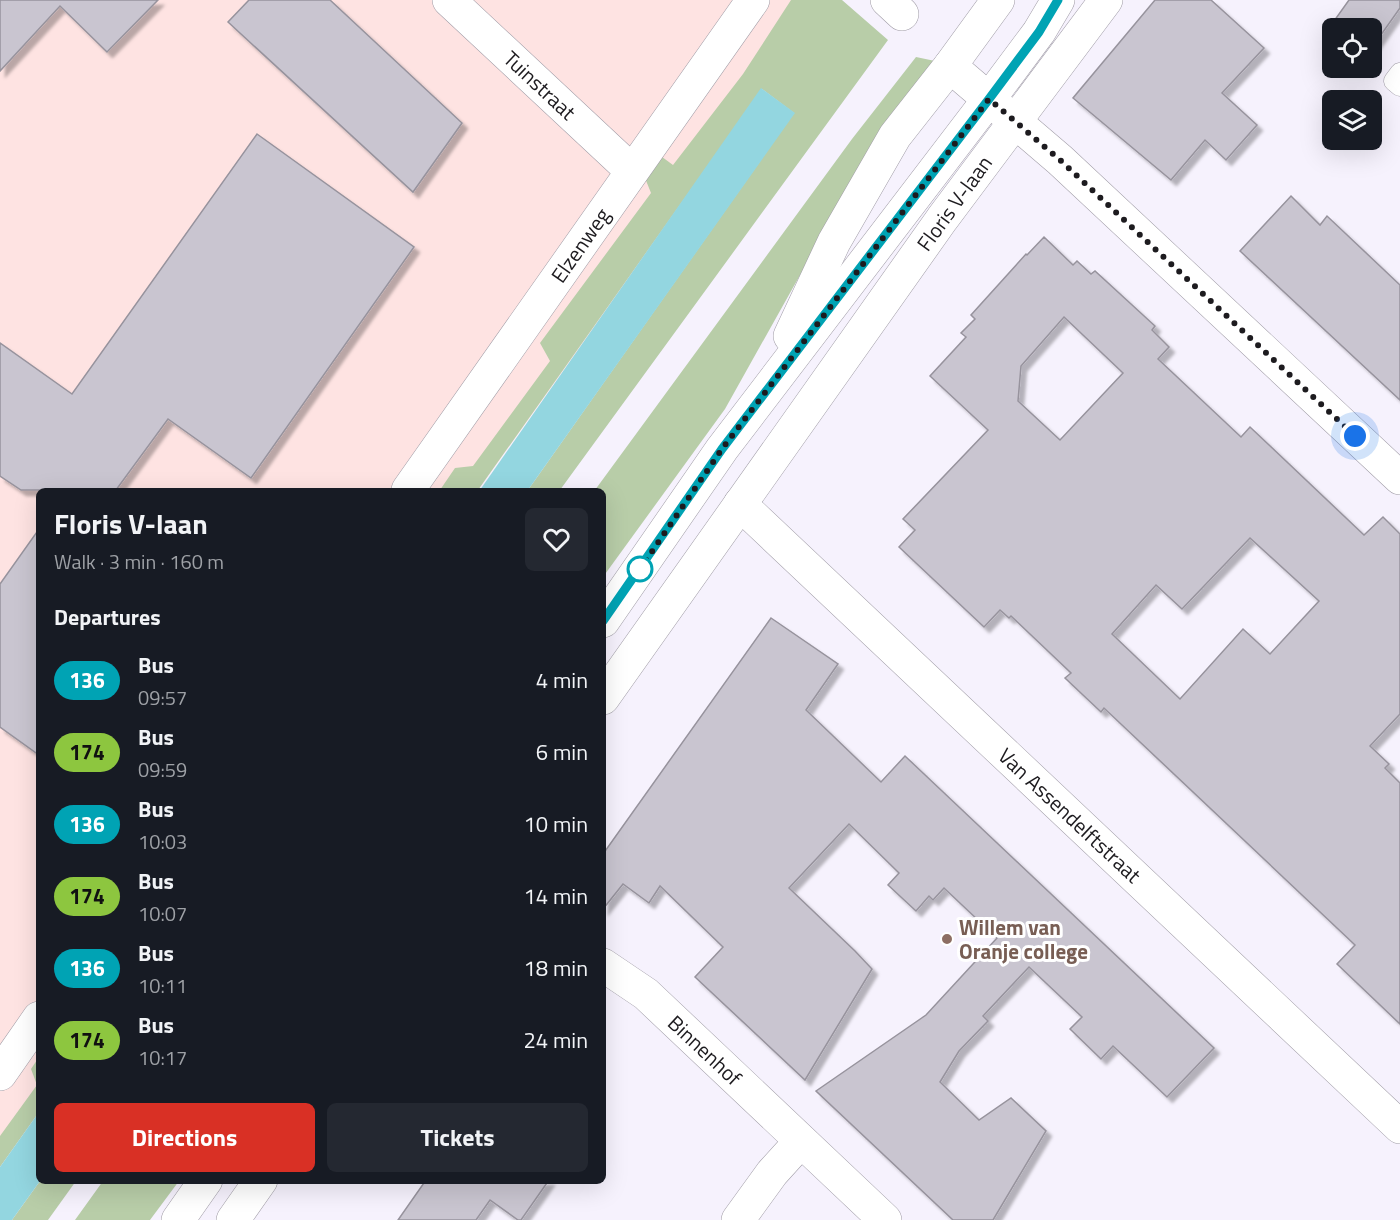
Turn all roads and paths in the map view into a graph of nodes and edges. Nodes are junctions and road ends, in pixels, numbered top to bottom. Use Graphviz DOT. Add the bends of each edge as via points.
graph roads {
  1 [pos="449,0"];
  2 [pos="753,0"];
  3 [pos="998,0"];
  4 [pos="1058,0"];
  5 [pos="1106,0"];
  6 [pos="950,66"];
  7 [pos="1400,73"];
  8 [pos="1400,87"];
  9 [pos="989,99"];
  10 [pos="1015,121"];
  11 [pos="632,171"];
  12 [pos="765,392"];
  13 [pos="1400,478"];
  14 [pos="409,488"];
  15 [pos="740,504"];
  16 [pos="606,617"];
  17 [pos="606,694"];
  18 [pos="606,967"];
  19 [pos="36,1022"];
  20 [pos="0,1074"];
  21 [pos="1400,1127"];
  22 [pos="801,1141"];
  23 [pos="203,1184"];
  24 [pos="258,1184"];
  25 [pos="178,1219"];
  26 [pos="232,1220"];
  27 [pos="738,1220"];
  28 [pos="885,1220"];
  1 -- 11 [label="street, Tuinstraat"];
  2 -- 11 [label="street, Elzenweg"];
  3 -- 6 [label="street, Floris V-laan"];
  4 -- 9 [label="street, Floris V-laan"];
  5 -- 10 [label="street, Floris V-laan"];
  6 -- 9 [label="street"];
  6 -- 12 [label="street, Floris V-laan" via="895,136 834,242"];
  7 -- 8 [label="lane" via="1394,81"];
  9 -- 10 [label="street"];
  9 -- 12 [label="street, Floris V-laan"];
  10 -- 13 [label="street"];
  10 -- 15 [label="street, Floris V-laan"];
  11 -- 14 [label="street, Elzenweg"];
  12 -- 16 [label="street, Floris V-laan"];
  15 -- 17 [label="street, Floris V-laan"];
  15 -- 21 [label="street, Van Assendelftstraat"];
  18 -- 22 [label="street, Binnenhof" via="646,994"];
  19 -- 20 [label="street"];
  22 -- 27 [label="street"];
  22 -- 28 [label="street, Binnenhof"];
  23 -- 25 [label="street"];
  24 -- 26 [label="street"];
}
